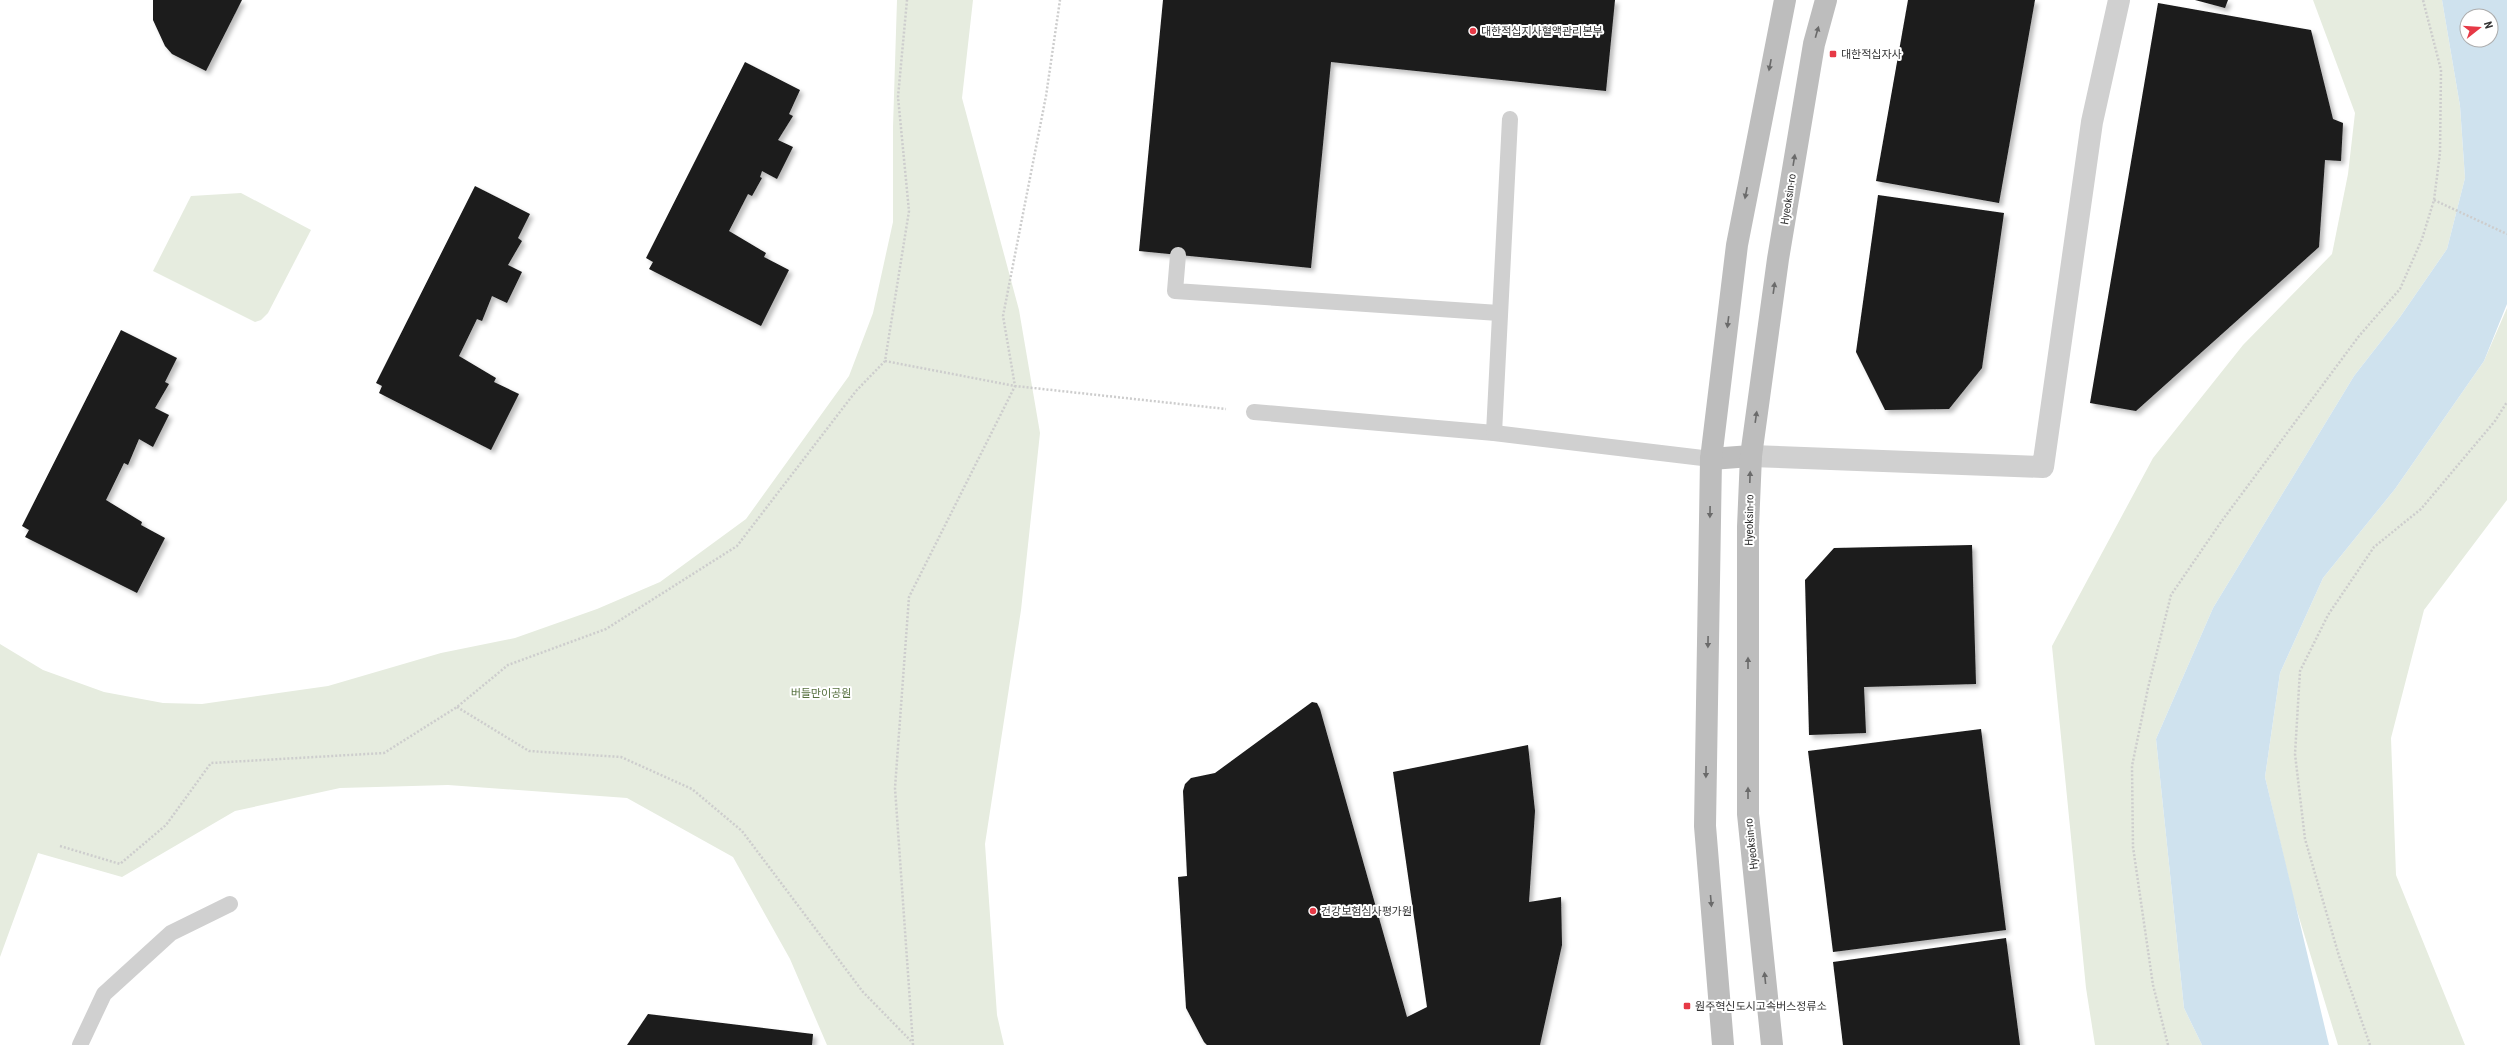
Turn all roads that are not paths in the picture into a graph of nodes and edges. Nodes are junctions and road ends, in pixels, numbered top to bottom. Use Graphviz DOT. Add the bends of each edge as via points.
graph roads {
  1 [pos="1784,0"];
  2 [pos="1826,0"];
  3 [pos="2119,0"];
  4 [pos="1510,119"];
  5 [pos="1178,255"];
  6 [pos="1500,313"];
  7 [pos="1254,412"];
  8 [pos="1494,433"];
  9 [pos="1751,456"];
  10 [pos="1711,459"];
  11 [pos="230,904"];
  12 [pos="80,1045"];
  13 [pos="1723,1045"];
  14 [pos="1772,1045"];
  1 -- 10 [label="street, one-way" via="1737,245"];
  9 -- 2 [label="street, Hyeoksin-ro, one-way" via="1780,244 1814,44"];
  3 -- 9 [label="street" via="2092,122 2043,468"];
  4 -- 6 [label="lane"];
  5 -- 6 [label="lane" via="1175,291"];
  6 -- 8 [label="lane"];
  7 -- 8 [label="lane"];
  8 -- 10 [label="lane"];
  9 -- 10 [label="street"];
  14 -- 9 [label="street, Hyeoksin-ro, one-way" via="1748,814 1748,527"];
  10 -- 13 [label="street, one-way" via="1704,826"];
  11 -- 12 [label="lane" via="172,932 104,994"];
}
